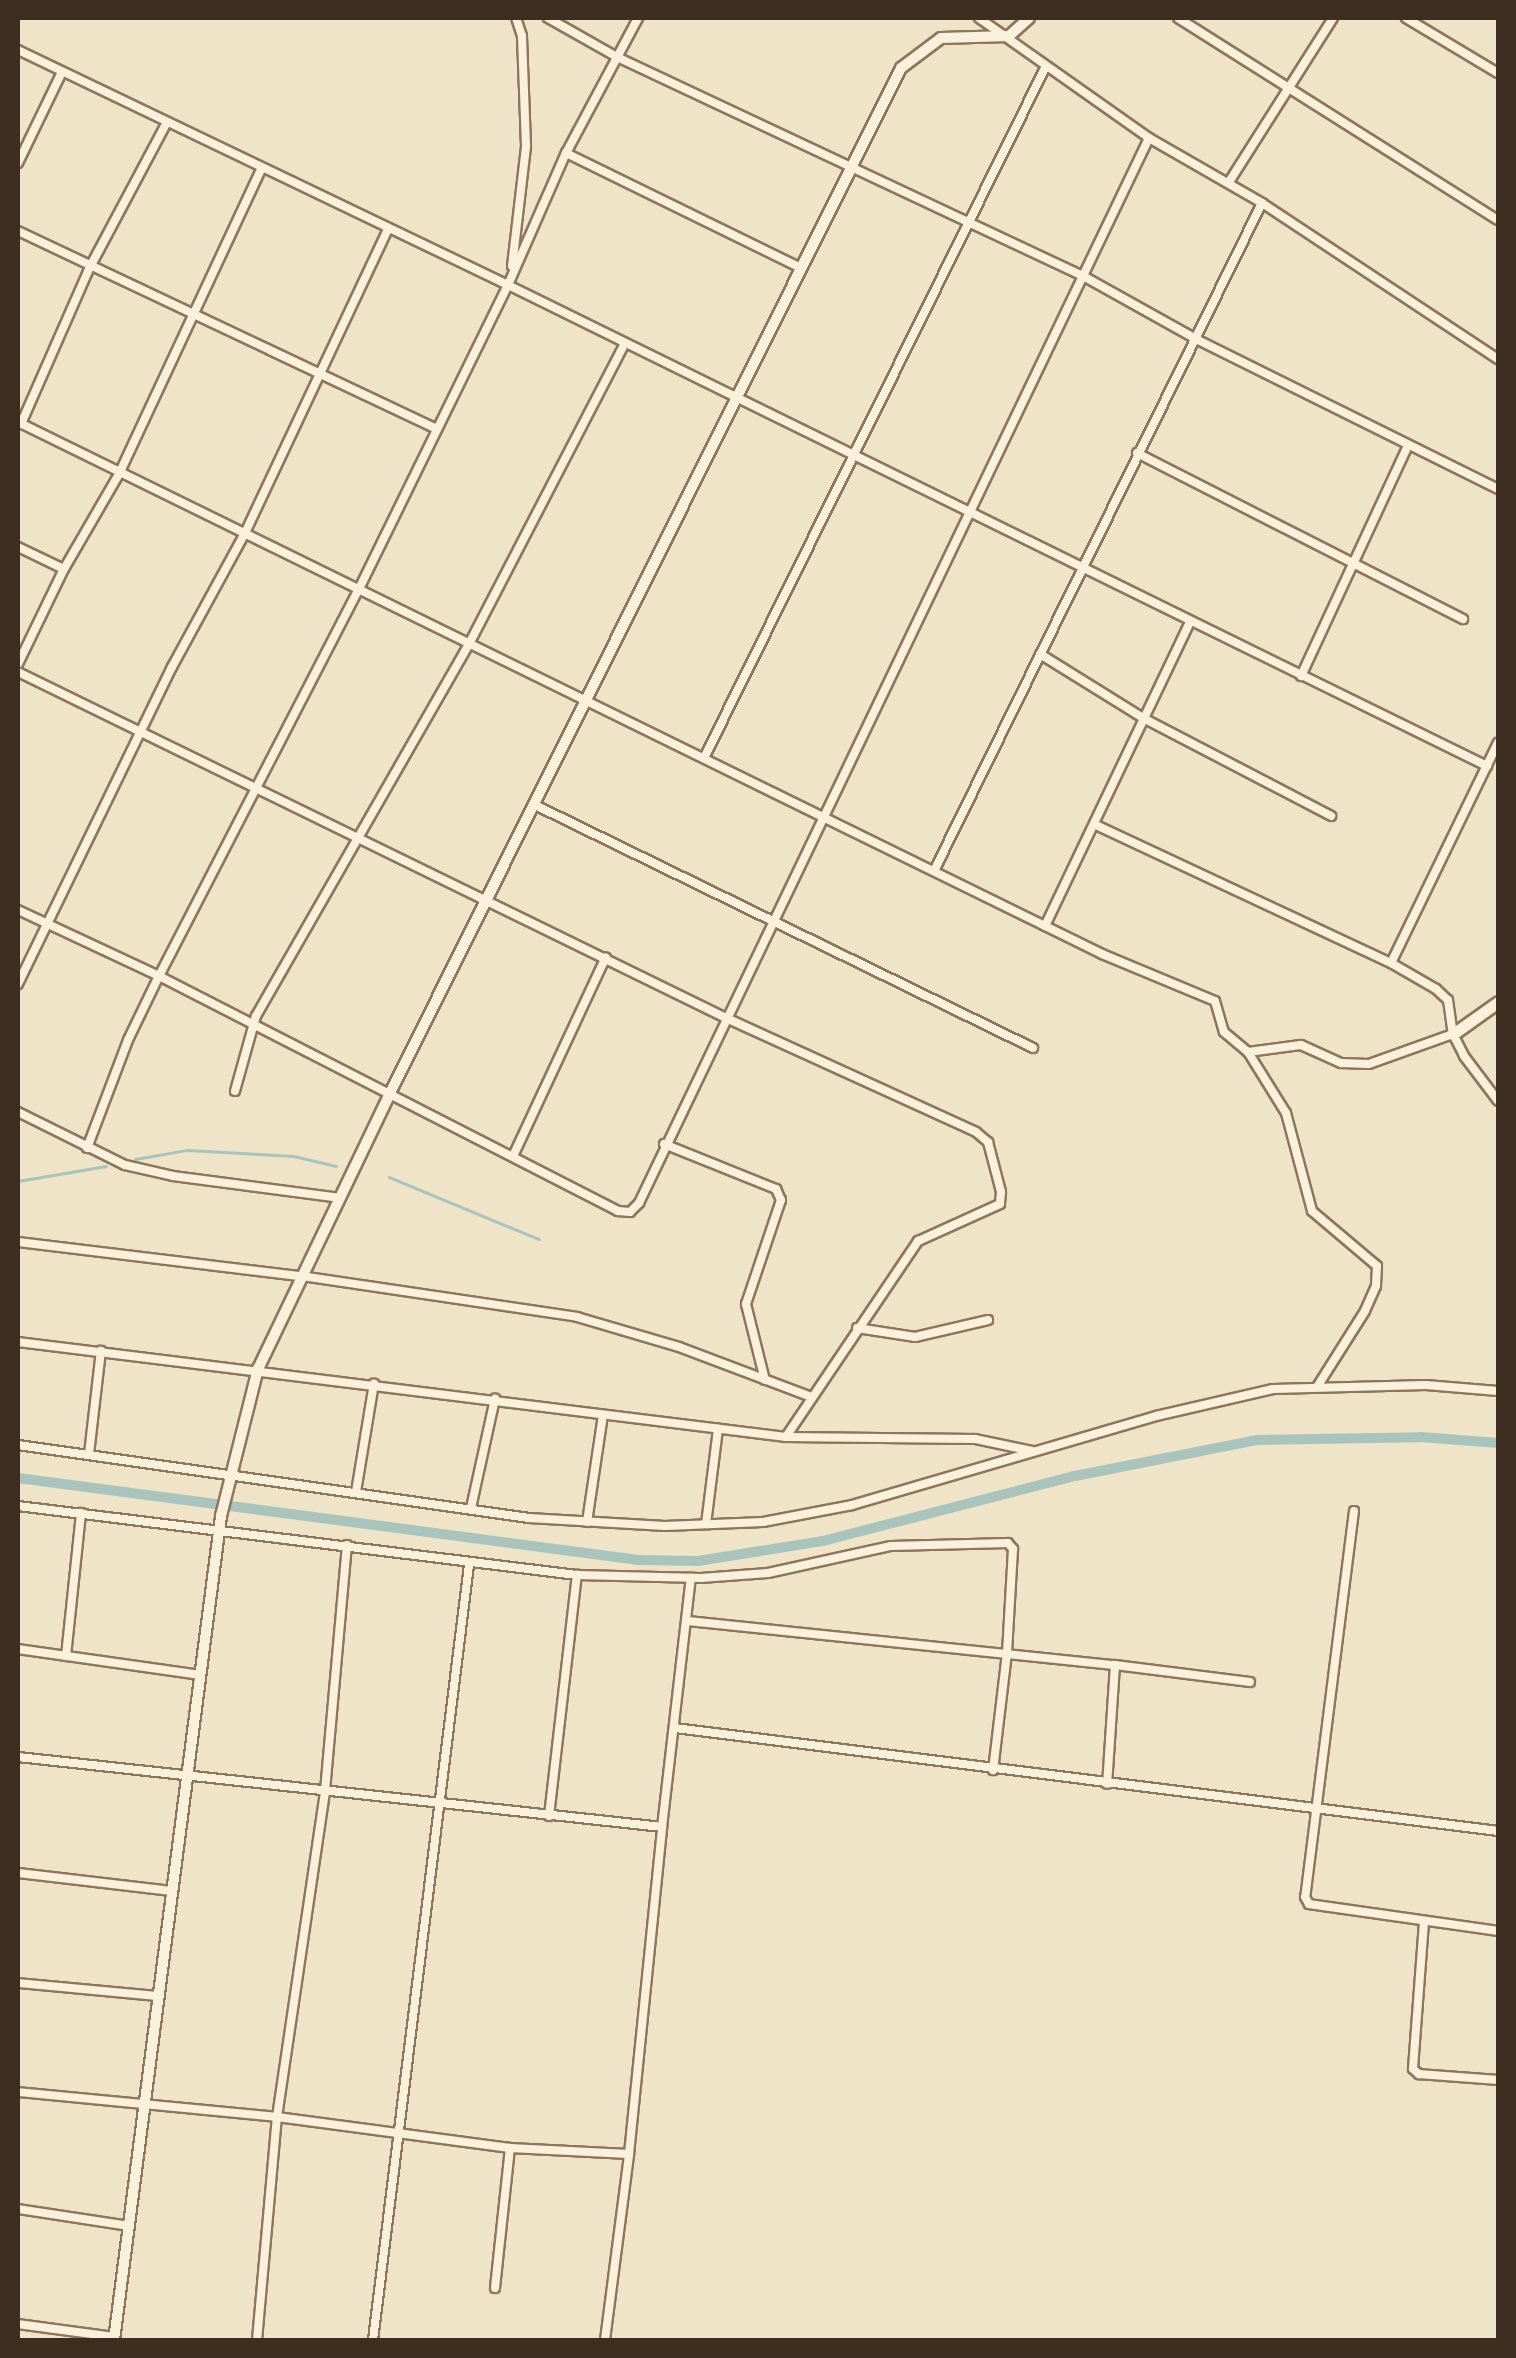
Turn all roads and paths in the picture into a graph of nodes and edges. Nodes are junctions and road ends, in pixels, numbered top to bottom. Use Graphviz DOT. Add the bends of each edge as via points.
graph roads {
  1 [pos="516,18"];
  2 [pos="548,18"];
  3 [pos="638,18"];
  4 [pos="979,18"];
  5 [pos="1028,18"];
  6 [pos="1178,18"];
  7 [pos="1333,18"];
  8 [pos="1406,18"];
  9 [pos="1009,36"];
  10 [pos="18,50"];
  11 [pos="617,57"];
  12 [pos="1045,68"];
  13 [pos="62,72"];
  14 [pos="1498,74"];
  15 [pos="1287,90"];
  16 [pos="166,124"];
  17 [pos="1150,138"];
  18 [pos="566,152"];
  19 [pos="18,163"];
  20 [pos="854,168"];
  21 [pos="261,170"];
  22 [pos="1229,182"];
  23 [pos="1262,203"];
  24 [pos="1498,220"];
  25 [pos="966,225"];
  26 [pos="18,231"];
  27 [pos="387,231"];
  28 [pos="90,267"];
  29 [pos="799,267"];
  30 [pos="1083,276"];
  31 [pos="508,285"];
  32 [pos="192,317"];
  33 [pos="1196,338"];
  34 [pos="625,343"];
  35 [pos="1498,359"];
  36 [pos="320,375"];
  37 [pos="736,397"];
  38 [pos="19,423"];
  39 [pos="436,428"];
  40 [pos="1408,446"];
  41 [pos="1137,452"];
  42 [pos="851,456"];
  43 [pos="119,474"];
  44 [pos="1498,489"];
  45 [pos="968,514"];
  46 [pos="245,533"];
  47 [pos="18,547"];
  48 [pos="1353,564"];
  49 [pos="64,569"];
  50 [pos="1080,569"];
  51 [pos="359,590"];
  52 [pos="1463,619"];
  53 [pos="1190,622"];
  54 [pos="469,644"];
  55 [pos="1040,654"];
  56 [pos="18,664"];
  57 [pos="18,672"];
  58 [pos="1301,676"];
  59 [pos="588,699"];
  60 [pos="1145,719"];
  61 [pos="140,732"];
  62 [pos="1498,743"];
  63 [pos="705,756"];
  64 [pos="1486,766"];
  65 [pos="254,788"];
  66 [pos="535,805"];
  67 [pos="822,816"];
  68 [pos="1331,816"];
  69 [pos="1096,824"];
  70 [pos="357,837"];
  71 [pos="934,871"];
  72 [pos="488,901"];
  73 [pos="18,910"];
  74 [pos="772,918"];
  75 [pos="47,924"];
  76 [pos="1045,926"];
  77 [pos="606,957"];
  78 [pos="1392,963"];
  79 [pos="158,976"];
  80 [pos="18,984"];
  81 [pos="1498,1002"];
  82 [pos="724,1016"];
  83 [pos="253,1025"];
  84 [pos="1454,1034"];
  85 [pos="1033,1048"];
  86 [pos="1248,1052"];
  87 [pos="235,1090"];
  88 [pos="390,1093"];
  89 [pos="1498,1100"];
  90 [pos="18,1112"];
  91 [pos="664,1144"];
  92 [pos="87,1148"];
  93 [pos="514,1154"];
  94 [pos="338,1198"];
  95 [pos="18,1242"];
  96 [pos="301,1276"];
  97 [pos="988,1320"];
  98 [pos="857,1328"];
  99 [pos="18,1342"];
  100 [pos="101,1351"];
  101 [pos="258,1369"];
  102 [pos="765,1380"];
  103 [pos="374,1383"];
  104 [pos="1317,1386"];
  105 [pos="1498,1390"];
  106 [pos="811,1397"];
  107 [pos="495,1399"];
  108 [pos="603,1415"];
  109 [pos="718,1429"];
  110 [pos="786,1437"];
  111 [pos="18,1444"];
  112 [pos="1037,1452"];
  113 [pos="89,1454"];
  114 [pos="226,1481"];
  115 [pos="356,1492"];
  116 [pos="18,1506"];
  117 [pos="471,1508"];
  118 [pos="1354,1511"];
  119 [pos="81,1513"];
  120 [pos="220,1522"];
  121 [pos="587,1522"];
  122 [pos="706,1524"];
  123 [pos="347,1545"];
  124 [pos="469,1566"];
  125 [pos="577,1576"];
  126 [pos="691,1578"];
  127 [pos="686,1621"];
  128 [pos="18,1649"];
  129 [pos="1007,1653"];
  130 [pos="66,1656"];
  131 [pos="1115,1666"];
  132 [pos="200,1675"];
  133 [pos="1250,1682"];
  134 [pos="675,1728"];
  135 [pos="18,1757"];
  136 [pos="993,1770"];
  137 [pos="187,1774"];
  138 [pos="1107,1784"];
  139 [pos="325,1791"];
  140 [pos="438,1804"];
  141 [pos="1317,1809"];
  142 [pos="550,1816"];
  143 [pos="662,1827"];
  144 [pos="1498,1830"];
  145 [pos="18,1873"];
  146 [pos="172,1890"];
  147 [pos="1424,1922"];
  148 [pos="1498,1931"];
  149 [pos="18,1984"];
  150 [pos="158,1996"];
  151 [pos="1498,2080"];
  152 [pos="18,2092"];
  153 [pos="144,2106"];
  154 [pos="277,2117"];
  155 [pos="399,2134"];
  156 [pos="510,2148"];
  157 [pos="629,2154"];
  158 [pos="18,2210"];
  159 [pos="129,2226"];
  160 [pos="496,2288"];
  161 [pos="18,2324"];
  162 [pos="114,2339"];
  163 [pos="257,2340"];
  164 [pos="373,2340"];
  165 [pos="605,2340"];
  1 -- 31 [label="street" via="526,146"];
  2 -- 11 [label="street"];
  3 -- 11 [label="street"];
  4 -- 9 [label="street"];
  5 -- 9 [label="street"];
  6 -- 15 [label="street"];
  7 -- 15 [label="street"];
  8 -- 14 [label="street"];
  9 -- 12 [label="street"];
  9 -- 20 [label="street" via="940,38 921,50 901,68"];
  10 -- 13 [label="street"];
  11 -- 18 [label="street"];
  11 -- 20 [label="street"];
  12 -- 17 [label="street"];
  12 -- 25 [label="street"];
  13 -- 16 [label="street"];
  13 -- 19 [label="street"];
  15 -- 22 [label="street"];
  15 -- 24 [label="street"];
  16 -- 21 [label="street"];
  16 -- 28 [label="street"];
  17 -- 22 [label="street"];
  17 -- 30 [label="street"];
  18 -- 29 [label="street"];
  18 -- 31 [label="street"];
  20 -- 25 [label="street"];
  20 -- 29 [label="street"];
  21 -- 27 [label="street"];
  21 -- 32 [label="street"];
  22 -- 23 [label="street"];
  23 -- 33 [label="street"];
  23 -- 35 [label="street"];
  25 -- 30 [label="street"];
  25 -- 42 [label="street"];
  26 -- 28 [label="street"];
  27 -- 31 [label="street"];
  27 -- 36 [label="street"];
  28 -- 32 [label="street"];
  28 -- 38 [label="street"];
  29 -- 37 [label="street"];
  30 -- 33 [label="street"];
  30 -- 45 [label="street"];
  31 -- 34 [label="street"];
  31 -- 39 [label="street"];
  32 -- 36 [label="street"];
  32 -- 43 [label="street"];
  33 -- 40 [label="street"];
  33 -- 41 [label="street"];
  34 -- 37 [label="street"];
  34 -- 54 [label="street"];
  36 -- 39 [label="street"];
  36 -- 46 [label="street"];
  37 -- 42 [label="street"];
  37 -- 59 [label="street"];
  38 -- 43 [label="street"];
  39 -- 51 [label="street"];
  40 -- 44 [label="street"];
  40 -- 48 [label="street"];
  41 -- 48 [label="street"];
  41 -- 50 [label="street"];
  42 -- 45 [label="street"];
  42 -- 63 [label="street"];
  43 -- 46 [label="street"];
  43 -- 49 [label="street"];
  45 -- 50 [label="street"];
  45 -- 67 [label="street"];
  46 -- 51 [label="street"];
  46 -- 61 [label="street"];
  47 -- 49 [label="street"];
  48 -- 52 [label="street"];
  48 -- 58 [label="street"];
  49 -- 56 [label="street"];
  50 -- 53 [label="street"];
  50 -- 55 [label="street"];
  51 -- 54 [label="street"];
  51 -- 65 [label="street"];
  53 -- 58 [label="street"];
  53 -- 60 [label="street"];
  54 -- 59 [label="street"];
  54 -- 70 [label="street"];
  55 -- 60 [label="street"];
  55 -- 71 [label="street"];
  57 -- 61 [label="street"];
  58 -- 64 [label="street"];
  59 -- 63 [label="street"];
  59 -- 66 [label="street"];
  60 -- 68 [label="street"];
  60 -- 69 [label="street"];
  61 -- 65 [label="street"];
  61 -- 75 [label="street"];
  62 -- 64 [label="street"];
  63 -- 67 [label="street"];
  64 -- 78 [label="street"];
  65 -- 70 [label="street"];
  65 -- 79 [label="street"];
  66 -- 72 [label="street"];
  66 -- 74 [label="street"];
  67 -- 71 [label="street"];
  67 -- 74 [label="street"];
  69 -- 76 [label="street"];
  69 -- 78 [label="street"];
  70 -- 72 [label="street"];
  70 -- 83 [label="street"];
  71 -- 76 [label="street"];
  72 -- 77 [label="street"];
  72 -- 88 [label="street"];
  73 -- 75 [label="street"];
  74 -- 82 [label="street"];
  74 -- 85 [label="street"];
  75 -- 79 [label="street"];
  75 -- 80 [label="street"];
  76 -- 86 [label="street" via="1214,1000 1224,1032"];
  77 -- 82 [label="street"];
  77 -- 93 [label="street"];
  78 -- 84 [label="street" via="1443,994"];
  79 -- 83 [label="street"];
  79 -- 92 [label="street"];
  81 -- 84 [label="main road"];
  82 -- 91 [label="street"];
  82 -- 98 [label="street" via="976,1132 993,1153 1000,1204 918,1242"];
  83 -- 87 [label="street"];
  83 -- 88 [label="street"];
  84 -- 86 [label="street" via="1369,1064 1341,1062 1301,1045"];
  84 -- 89 [label="street"];
  86 -- 104 [label="street" via="1286,1113 1312,1211 1377,1266 1365,1311"];
  88 -- 93 [label="street"];
  88 -- 94 [label="street"];
  90 -- 92 [label="street"];
  91 -- 93 [label="street" via="630,1212"];
  91 -- 102 [label="street" via="776,1189 781,1200 747,1290"];
  92 -- 94 [label="street" via="173,1176"];
  94 -- 96 [label="street"];
  95 -- 96 [label="street"];
  96 -- 101 [label="street"];
  96 -- 102 [label="street" via="577,1317"];
  97 -- 98 [label="street" via="914,1336"];
  98 -- 106 [label="street"];
  99 -- 100 [label="street"];
  100 -- 101 [label="street"];
  100 -- 113 [label="street"];
  101 -- 103 [label="street"];
  101 -- 114 [label="street"];
  102 -- 106 [label="street"];
  103 -- 107 [label="street"];
  103 -- 115 [label="street"];
  104 -- 105 [label="street"];
  104 -- 112 [label="street" via="1195,1407"];
  106 -- 110 [label="street"];
  107 -- 108 [label="street"];
  107 -- 117 [label="street"];
  108 -- 109 [label="street"];
  108 -- 121 [label="street"];
  109 -- 110 [label="street"];
  109 -- 122 [label="street"];
  110 -- 112 [label="street" via="975,1439"];
  111 -- 113 [label="street"];
  112 -- 122 [label="street" via="852,1505 762,1522"];
  113 -- 114 [label="street"];
  114 -- 115 [label="street"];
  114 -- 120 [label="street"];
  115 -- 117 [label="street"];
  116 -- 119 [label="street"];
  117 -- 121 [label="street"];
  118 -- 141 [label="street"];
  119 -- 120 [label="street"];
  119 -- 130 [label="street"];
  120 -- 123 [label="street"];
  120 -- 132 [label="street"];
  121 -- 122 [label="street"];
  123 -- 124 [label="street"];
  123 -- 139 [label="street"];
  124 -- 125 [label="street"];
  124 -- 140 [label="street"];
  125 -- 126 [label="street"];
  125 -- 142 [label="street"];
  126 -- 127 [label="street"];
  126 -- 129 [label="street" via="768,1573 891,1546 1008,1543"];
  127 -- 129 [label="street"];
  127 -- 134 [label="street"];
  128 -- 130 [label="street"];
  129 -- 131 [label="street"];
  129 -- 136 [label="street"];
  130 -- 132 [label="street"];
  131 -- 133 [label="street"];
  131 -- 138 [label="street"];
  132 -- 137 [label="street"];
  134 -- 136 [label="street"];
  134 -- 143 [label="street"];
  135 -- 137 [label="street"];
  136 -- 138 [label="street"];
  137 -- 139 [label="street"];
  137 -- 146 [label="street"];
  138 -- 141 [label="street"];
  139 -- 140 [label="street"];
  139 -- 154 [label="street"];
  140 -- 142 [label="street"];
  140 -- 155 [label="street"];
  141 -- 144 [label="street"];
  141 -- 147 [label="street" via="1309,1904"];
  142 -- 143 [label="street"];
  143 -- 157 [label="street"];
  145 -- 146 [label="street"];
  146 -- 150 [label="street"];
  147 -- 148 [label="street"];
  147 -- 151 [label="street" via="1413,2068 1419,2074"];
  149 -- 150 [label="street"];
  150 -- 153 [label="street"];
  152 -- 153 [label="street"];
  153 -- 154 [label="street"];
  153 -- 159 [label="street"];
  154 -- 155 [label="street"];
  154 -- 163 [label="street"];
  155 -- 156 [label="street"];
  155 -- 164 [label="street"];
  156 -- 157 [label="street"];
  156 -- 160 [label="street"];
  157 -- 165 [label="street"];
  158 -- 159 [label="street"];
  159 -- 162 [label="street"];
  161 -- 162 [label="street"];
}
